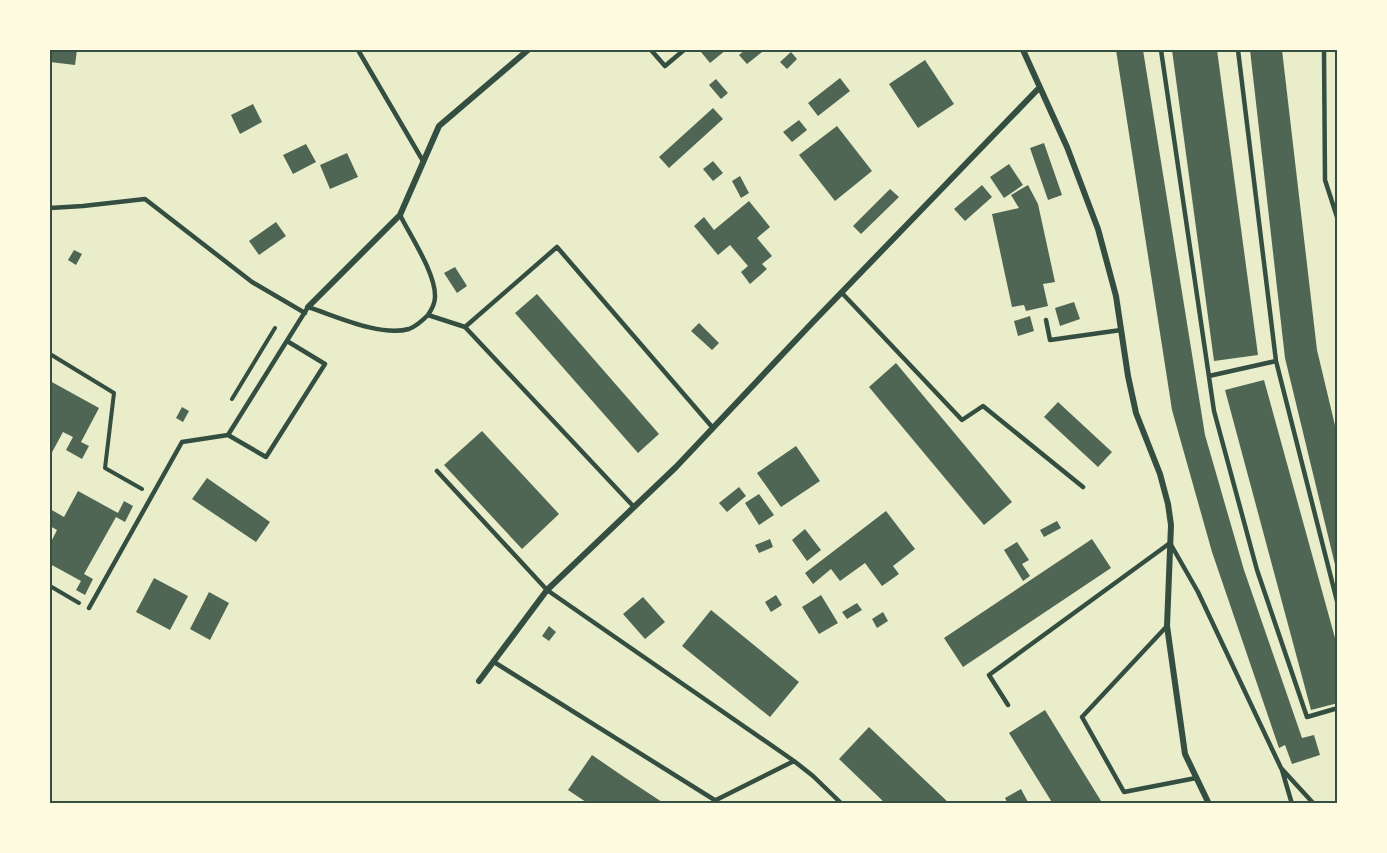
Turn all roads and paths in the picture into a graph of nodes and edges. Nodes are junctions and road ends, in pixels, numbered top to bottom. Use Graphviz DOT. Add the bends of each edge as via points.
graph roads {
  1 [pos="358,50"];
  2 [pos="528,50"];
  3 [pos="651,50"];
  4 [pos="684,50"];
  5 [pos="1023,50"];
  6 [pos="1161,50"];
  7 [pos="1238,50"];
  8 [pos="1324,50"];
  9 [pos="1039,88"];
  10 [pos="423,161"];
  11 [pos="50,208"];
  12 [pos="400,215"];
  13 [pos="1338,220"];
  14 [pos="842,293"];
  15 [pos="306,310"];
  16 [pos="428,315"];
  17 [pos="1046,320"];
  18 [pos="465,327"];
  19 [pos="275,328"];
  20 [pos="1121,330"];
  21 [pos="287,341"];
  22 [pos="50,354"];
  23 [pos="1276,361"];
  24 [pos="1209,376"];
  25 [pos="230,404"];
  26 [pos="712,428"];
  27 [pos="228,435"];
  28 [pos="437,471"];
  29 [pos="1083,487"];
  30 [pos="151,494"];
  31 [pos="634,507"];
  32 [pos="1170,543"];
  33 [pos="50,586"];
  34 [pos="547,590"];
  35 [pos="1338,605"];
  36 [pos="89,608"];
  37 [pos="1167,626"];
  38 [pos="494,662"];
  39 [pos="479,681"];
  40 [pos="1008,705"];
  41 [pos="1338,708"];
  42 [pos="794,761"];
  43 [pos="1281,768"];
  44 [pos="1196,778"];
  45 [pos="718,802"];
  46 [pos="842,804"];
  47 [pos="1209,804"];
  48 [pos="1292,804"];
  49 [pos="1314,804"];
  1 -- 10 [label="lane"];
  2 -- 10 [label="street" via="439,126"];
  3 -- 4 [label="lane" via="665,66"];
  5 -- 9 [label="street"];
  6 -- 24 [label="lane"];
  7 -- 23 [label="lane"];
  8 -- 13 [label="lane" via="1324,180"];
  9 -- 14 [label="street"];
  9 -- 20 [label="street" via="1067,147 1098,229"];
  10 -- 12 [label="street"];
  11 -- 15 [label="lane" via="145,198 252,282"];
  12 -- 15 [label="street"];
  12 -- 16 [label="lane" via="430,275 435,296"];
  14 -- 26 [label="street"];
  14 -- 29 [label="lane" via="962,420 983,406"];
  15 -- 16 [label="lane" via="385,329 409,329"];
  15 -- 21 [label="lane"];
  16 -- 18 [label="lane"];
  17 -- 20 [label="lane" via="1050,340"];
  18 -- 26 [label="lane" via="557,247"];
  18 -- 31 [label="lane"];
  19 -- 25 [label="path"];
  20 -- 32 [label="street" via="1136,413 1168,504"];
  21 -- 27 [label="lane"];
  21 -- 27 [label="lane" via="325,364 266,457"];
  22 -- 30 [label="path" via="114,393 105,468"];
  23 -- 24 [label="lane"];
  23 -- 35 [label="lane"];
  24 -- 41 [label="lane" via="1214,411 1257,570 1307,717"];
  26 -- 31 [label="street"];
  27 -- 36 [label="lane" via="182,441"];
  28 -- 34 [label="lane"];
  31 -- 34 [label="street"];
  32 -- 37 [label="street"];
  32 -- 40 [label="lane" via="989,675"];
  32 -- 43 [label="lane" via="1198,592"];
  33 -- 36 [label="path"];
  34 -- 38 [label="street"];
  34 -- 42 [label="lane"];
  37 -- 44 [label="street" via="1185,754"];
  37 -- 44 [label="lane" via="1082,717 1124,792"];
  38 -- 39 [label="street"];
  38 -- 45 [label="lane"];
  42 -- 45 [label="lane"];
  42 -- 46 [label="lane"];
  43 -- 48 [label="lane"];
  43 -- 49 [label="lane"];
  44 -- 47 [label="street"];
}
